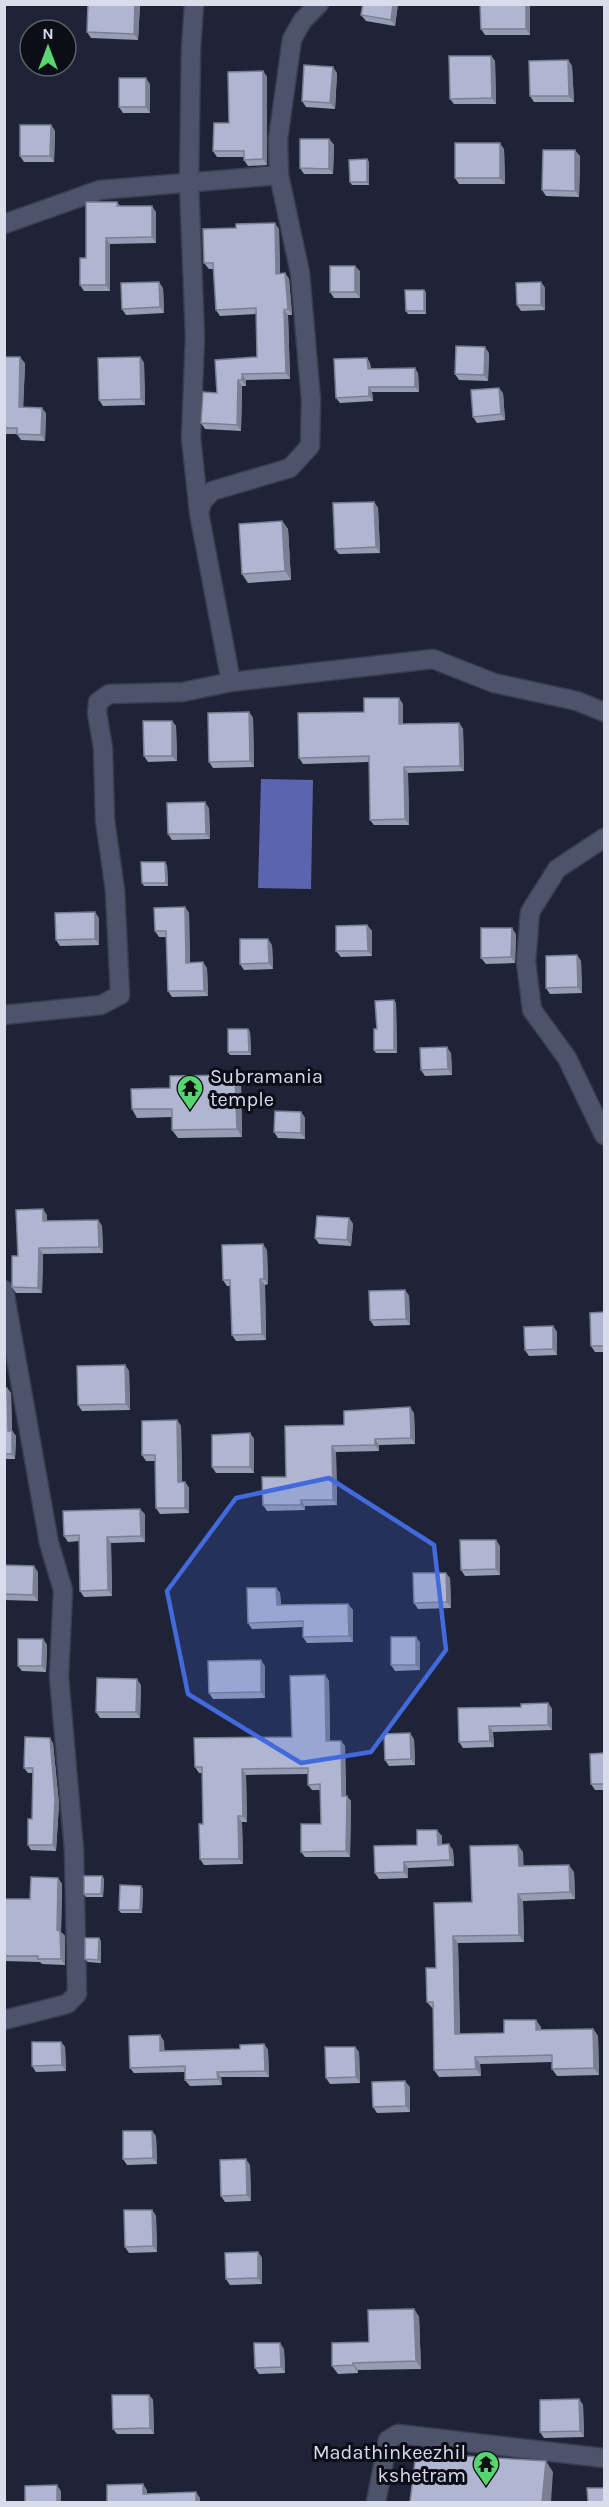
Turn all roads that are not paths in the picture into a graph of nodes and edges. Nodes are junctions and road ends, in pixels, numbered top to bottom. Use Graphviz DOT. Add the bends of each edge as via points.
graph roads {
  1 [pos="194,4"];
  2 [pos="319,4"];
  3 [pos="279,175"];
  4 [pos="189,183"];
  5 [pos="4,224"];
  6 [pos="200,513"];
  7 [pos="231,682"];
  8 [pos="604,712"];
  9 [pos="604,838"];
  10 [pos="4,1015"];
  11 [pos="604,1135"];
  12 [pos="4,1290"];
  13 [pos="4,2020"];
  14 [pos="604,2458"];
  15 [pos="376,2502"];
  1 -- 4 [label="street"];
  2 -- 3 [label="street" via="292,39 278,139"];
  3 -- 4 [label="street"];
  3 -- 6 [label="street" via="300,273 311,400 310,446 290,468 212,491 202,502"];
  4 -- 5 [label="street" via="100,190"];
  4 -- 6 [label="street" via="195,337 191,438"];
  6 -- 7 [label="street"];
  7 -- 8 [label="street" via="433,659 494,683 577,701"];
  7 -- 10 [label="street" via="183,692 109,694 98,702 120,995 101,1005"];
  9 -- 11 [label="street" via="557,869 530,912 526,962 532,1010 567,1058"];
  12 -- 13 [label="street" via="49,1543 63,1590 59,1677 75,1850 78,1965 77,1994 67,2004"];
  14 -- 15 [label="street" via="398,2434 388,2440"];
}
